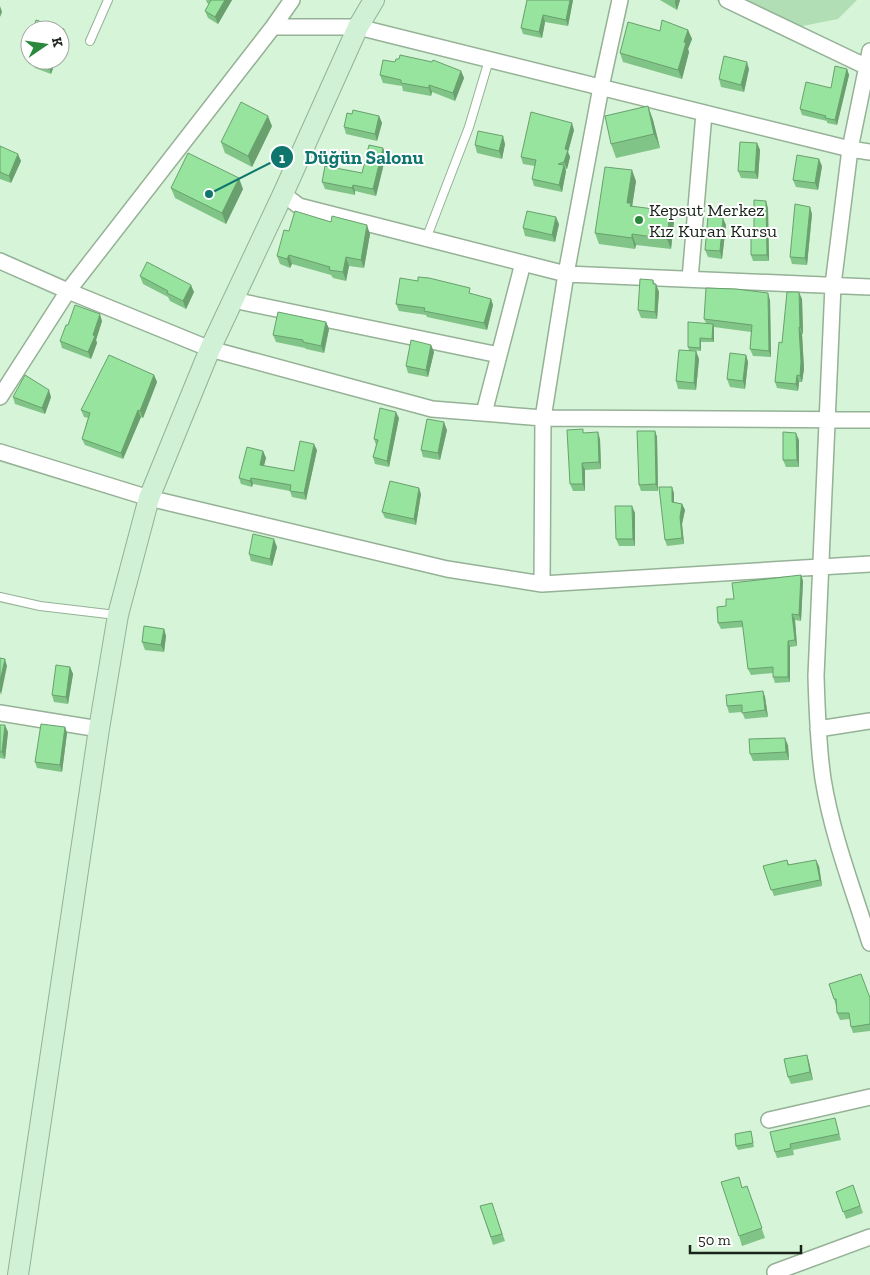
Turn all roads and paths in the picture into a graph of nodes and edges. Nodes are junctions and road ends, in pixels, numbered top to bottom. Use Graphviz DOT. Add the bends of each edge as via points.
graph roads {
  1 [pos="108,0"];
  2 [pos="292,0"];
  3 [pos="374,0"];
  4 [pos="620,0"];
  5 [pos="726,0"];
  6 [pos="273,27"];
  7 [pos="358,28"];
  8 [pos="90,41"];
  9 [pos="870,50"];
  10 [pos="489,60"];
  11 [pos="867,67"];
  12 [pos="601,87"];
  13 [pos="704,113"];
  14 [pos="850,149"];
  15 [pos="870,152"];
  16 [pos="283,194"];
  17 [pos="426,238"];
  18 [pos="0,261"];
  19 [pos="523,263"];
  20 [pos="566,274"];
  21 [pos="690,279"];
  22 [pos="833,286"];
  23 [pos="870,287"];
  24 [pos="68,291"];
  25 [pos="233,300"];
  26 [pos="210,349"];
  27 [pos="499,355"];
  28 [pos="0,397"];
  29 [pos="484,413"];
  30 [pos="544,418"];
  31 [pos="870,420"];
  32 [pos="828,421"];
  33 [pos="0,452"];
  34 [pos="149,498"];
  35 [pos="870,564"];
  36 [pos="821,567"];
  37 [pos="542,584"];
  38 [pos="0,597"];
  39 [pos="118,616"];
  40 [pos="0,713"];
  41 [pos="870,721"];
  42 [pos="99,729"];
  43 [pos="818,729"];
  44 [pos="870,943"];
  45 [pos="870,1097"];
  46 [pos="769,1120"];
  47 [pos="870,1237"];
  48 [pos="776,1272"];
  49 [pos="18,1275"];
  1 -- 8 [label="lane"];
  2 -- 6 [label="street"];
  3 -- 7 [label="street"];
  4 -- 12 [label="street"];
  5 -- 11 [label="street"];
  6 -- 7 [label="street"];
  6 -- 24 [label="street"];
  7 -- 10 [label="street"];
  7 -- 16 [label="street"];
  9 -- 11 [label="street"];
  10 -- 12 [label="street"];
  10 -- 17 [label="lane" via="468,127"];
  11 -- 14 [label="street"];
  12 -- 13 [label="street"];
  12 -- 20 [label="street"];
  13 -- 14 [label="street"];
  13 -- 21 [label="street"];
  14 -- 15 [label="street"];
  14 -- 22 [label="street"];
  16 -- 17 [label="street" via="300,206"];
  16 -- 25 [label="street"];
  17 -- 19 [label="street"];
  18 -- 24 [label="street"];
  19 -- 20 [label="street"];
  19 -- 27 [label="street"];
  20 -- 21 [label="street"];
  20 -- 30 [label="street"];
  21 -- 22 [label="street"];
  22 -- 23 [label="street"];
  22 -- 32 [label="street"];
  24 -- 26 [label="street"];
  24 -- 28 [label="street"];
  25 -- 26 [label="street"];
  25 -- 27 [label="street"];
  26 -- 29 [label="street" via="432,409"];
  26 -- 34 [label="street"];
  27 -- 29 [label="street"];
  29 -- 30 [label="street"];
  30 -- 32 [label="street"];
  30 -- 37 [label="street"];
  31 -- 32 [label="street"];
  32 -- 36 [label="street"];
  33 -- 34 [label="street"];
  34 -- 37 [label="street" via="447,569"];
  34 -- 39 [label="street"];
  35 -- 36 [label="street"];
  36 -- 37 [label="street"];
  36 -- 43 [label="street" via="816,676"];
  38 -- 39 [label="lane" via="40,606"];
  39 -- 42 [label="street"];
  40 -- 42 [label="street"];
  41 -- 43 [label="street"];
  42 -- 49 [label="street"];
  43 -- 44 [label="street" via="823,780 834,832"];
  45 -- 46 [label="street"];
  47 -- 48 [label="street"];
}
